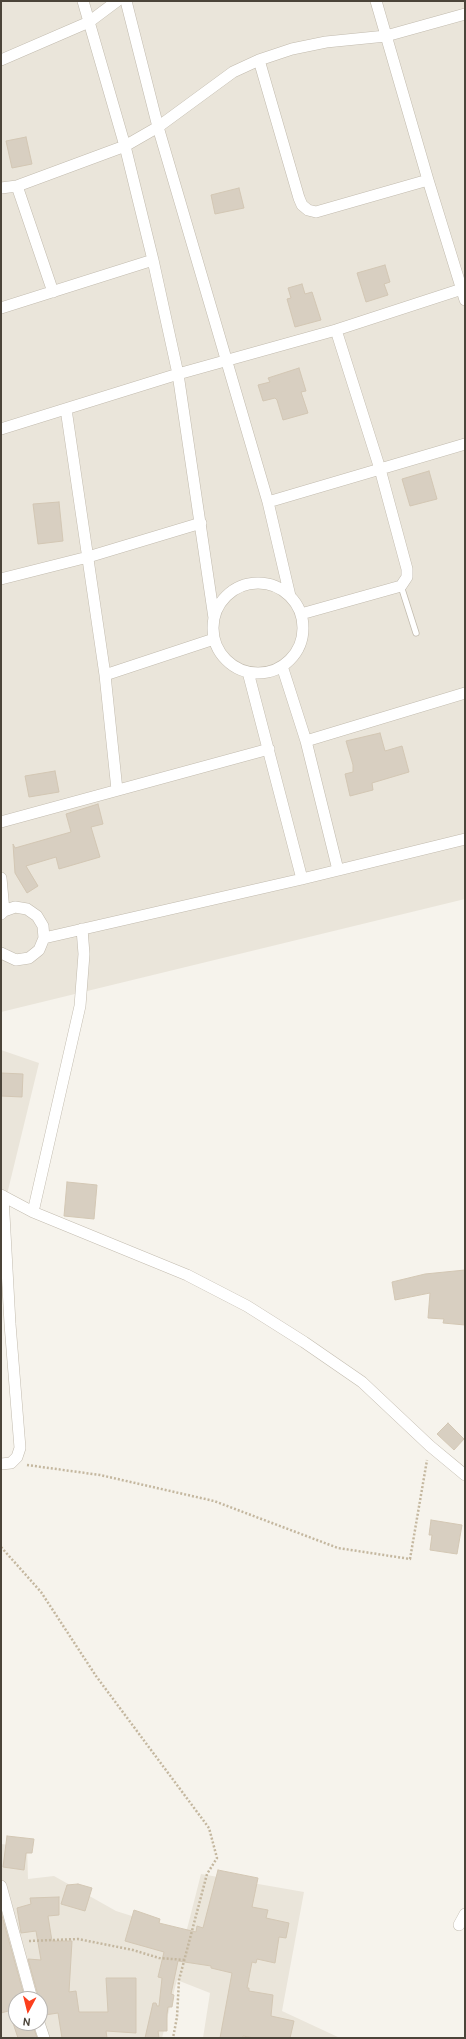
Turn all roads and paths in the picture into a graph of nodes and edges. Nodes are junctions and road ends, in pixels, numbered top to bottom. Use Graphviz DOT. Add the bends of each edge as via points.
graph roads {
  1 [pos="83,1"];
  2 [pos="117,1"];
  3 [pos="126,1"];
  4 [pos="376,1"];
  5 [pos="465,14"];
  6 [pos="89,22"];
  7 [pos="386,36"];
  8 [pos="1,60"];
  9 [pos="259,60"];
  10 [pos="158,127"];
  11 [pos="124,146"];
  12 [pos="428,180"];
  13 [pos="17,186"];
  14 [pos="1,188"];
  15 [pos="153,260"];
  16 [pos="463,289"];
  17 [pos="53,292"];
  18 [pos="465,300"];
  19 [pos="1,308"];
  20 [pos="336,330"];
  21 [pos="227,361"];
  22 [pos="178,374"];
  23 [pos="66,409"];
  24 [pos="1,429"];
  25 [pos="465,444"];
  26 [pos="380,469"];
  27 [pos="268,502"];
  28 [pos="200,523"];
  29 [pos="88,557"];
  30 [pos="1,578"];
  31 [pos="401,586"];
  32 [pos="290,596"];
  33 [pos="302,614"];
  34 [pos="214,618"];
  35 [pos="416,633"];
  36 [pos="214,639"];
  37 [pos="282,666"];
  38 [pos="248,672"];
  39 [pos="105,675"];
  40 [pos="465,693"];
  41 [pos="306,741"];
  42 [pos="269,749"];
  43 [pos="117,790"];
  44 [pos="1,822"];
  45 [pos="465,839"];
  46 [pos="338,870"];
  47 [pos="1,878"];
  48 [pos="302,880"];
  49 [pos="2,913"];
  50 [pos="82,929"];
  51 [pos="44,938"];
  52 [pos="1,953"];
  53 [pos="2,1196"];
  54 [pos="33,1212"];
  55 [pos="430,1446"];
  56 [pos="6,1463"];
  57 [pos="465,1475"];
  58 [pos="1,1547"];
  59 [pos="1,1886"];
  60 [pos="465,1914"];
  61 [pos="459,1925"];
  62 [pos="16,1942"];
  63 [pos="185,1960"];
  64 [pos="30,1991"];
  65 [pos="173,2038"];
  1 -- 6 [label="street"];
  2 -- 6 [label="street"];
  3 -- 10 [label="street"];
  4 -- 7 [label="street"];
  5 -- 7 [label="street"];
  6 -- 8 [label="street" via="18,55"];
  6 -- 11 [label="street"];
  7 -- 9 [label="street" via="326,42 292,49"];
  7 -- 12 [label="street"];
  9 -- 10 [label="street" via="234,72"];
  9 -- 12 [label="street" via="299,198 308,210 324,210"];
  10 -- 11 [label="street"];
  10 -- 21 [label="street"];
  11 -- 13 [label="street"];
  11 -- 15 [label="street"];
  12 -- 16 [label="street"];
  13 -- 14 [label="street"];
  13 -- 17 [label="street"];
  15 -- 17 [label="street"];
  15 -- 22 [label="street"];
  16 -- 18 [label="street"];
  16 -- 20 [label="street"];
  17 -- 19 [label="street"];
  20 -- 21 [label="street"];
  20 -- 26 [label="street"];
  21 -- 22 [label="street"];
  21 -- 27 [label="street"];
  22 -- 23 [label="street"];
  22 -- 28 [label="street"];
  23 -- 24 [label="street"];
  23 -- 29 [label="street"];
  25 -- 26 [label="street"];
  26 -- 27 [label="street"];
  26 -- 31 [label="street" via="407,569 407,577"];
  27 -- 32 [label="street"];
  28 -- 29 [label="street"];
  28 -- 34 [label="street"];
  29 -- 30 [label="street"];
  29 -- 39 [label="street"];
  31 -- 33 [label="street"];
  31 -- 35 [label="lane"];
  32 -- 33 [label="street"];
  32 -- 34 [label="street" via="277,586 262,582 246,584 231,591 220,603"];
  33 -- 37 [label="street" via="304,628 301,643 294,656"];
  34 -- 36 [label="street"];
  36 -- 38 [label="street" via="221,654 233,665"];
  36 -- 39 [label="street"];
  37 -- 38 [label="street" via="266,672"];
  37 -- 41 [label="street"];
  38 -- 42 [label="street"];
  39 -- 43 [label="street"];
  40 -- 41 [label="street"];
  41 -- 46 [label="street"];
  42 -- 43 [label="street"];
  42 -- 48 [label="street"];
  43 -- 44 [label="street"];
  45 -- 46 [label="street"];
  46 -- 48 [label="street"];
  47 -- 49 [label="street"];
  48 -- 50 [label="street"];
  49 -- 51 [label="street" via="15,907 27,909 37,916 43,926"];
  50 -- 51 [label="street"];
  50 -- 54 [label="street" via="84,954 80,1006"];
  51 -- 52 [label="street" via="39,950 29,958 16,960"];
  53 -- 54 [label="street"];
  53 -- 56 [label="street" via="20,1448 17,1457"];
  54 -- 55 [label="street" via="187,1276 247,1306 362,1382"];
  55 -- 56 [label="path" via="410,1559 338,1548 214,1501 100,1475"];
  55 -- 57 [label="street"];
  58 -- 63 [label="path" via="41,1592 96,1676 208,1828 216,1858 207,1874"];
  59 -- 62 [label="street"];
  60 -- 61 [label="street"];
  62 -- 63 [label="path" via="78,1939 133,1950 158,1958"];
  62 -- 64 [label="street"];
  63 -- 65 [label="path" via="179,1980"];
}
